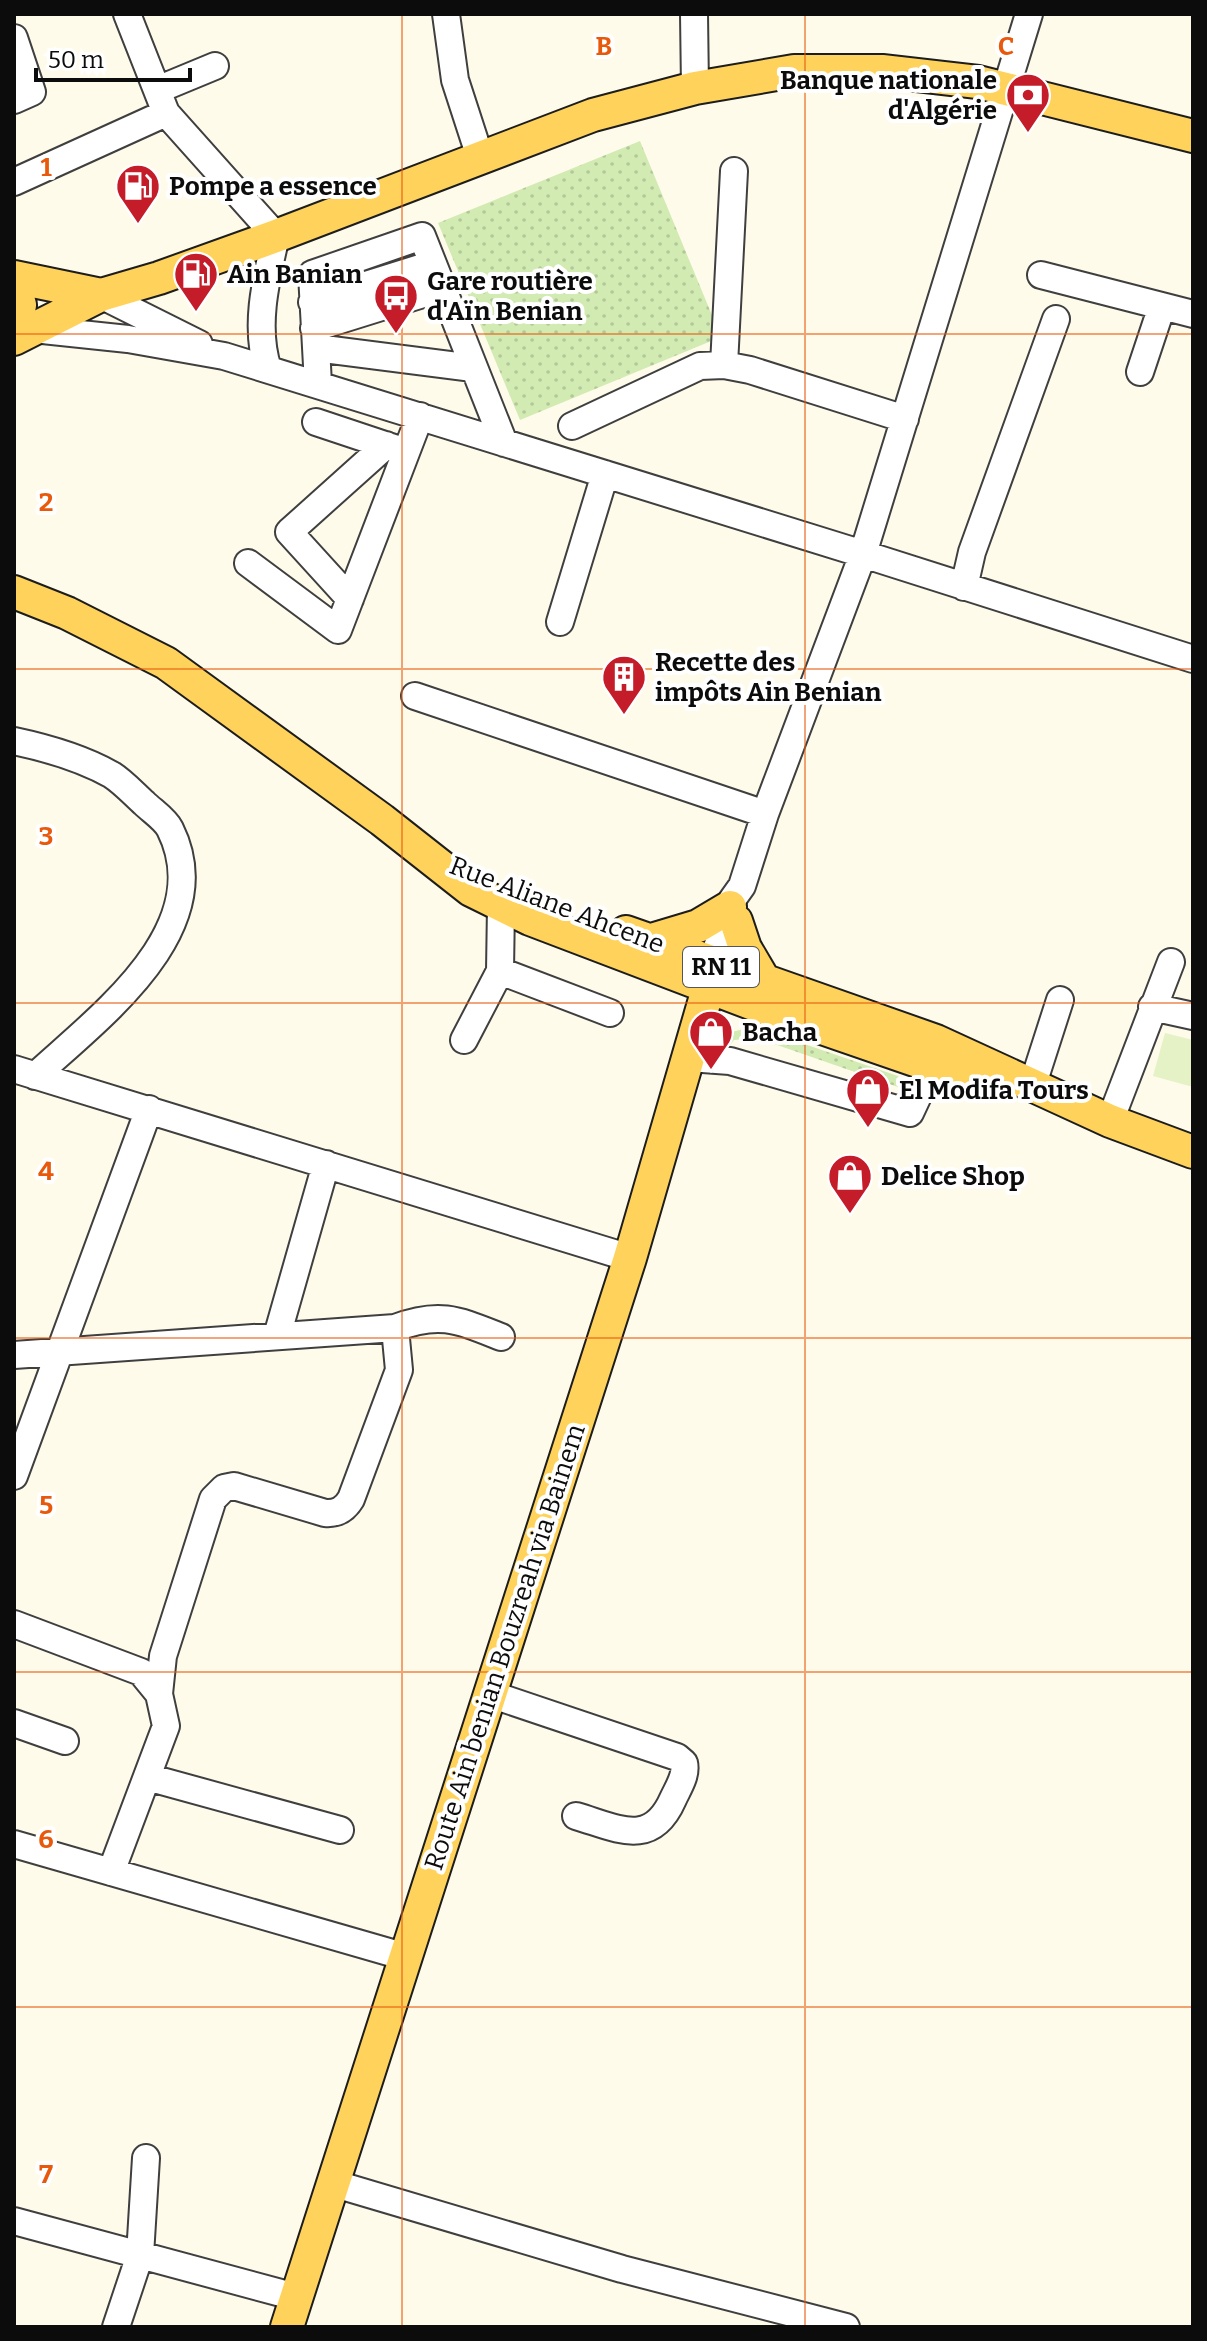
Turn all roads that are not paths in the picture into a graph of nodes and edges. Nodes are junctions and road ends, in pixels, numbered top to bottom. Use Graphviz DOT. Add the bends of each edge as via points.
graph roads {
  1 [pos="127,14"];
  2 [pos="446,14"];
  3 [pos="694,14"];
  4 [pos="1029,14"];
  5 [pos="14,38"];
  6 [pos="215,66"];
  7 [pos="695,88"];
  8 [pos="1005,89"];
  9 [pos="14,100"];
  10 [pos="161,102"];
  11 [pos="1193,136"];
  12 [pos="480,157"];
  13 [pos="734,171"];
  14 [pos="14,182"];
  15 [pos="276,236"];
  16 [pos="1041,275"];
  17 [pos="14,277"];
  18 [pos="14,284"];
  19 [pos="101,295"];
  20 [pos="1162,306"];
  21 [pos="1193,314"];
  22 [pos="1056,319"];
  23 [pos="314,326"];
  24 [pos="20,332"];
  25 [pos="224,356"];
  26 [pos="724,365"];
  27 [pos="473,368"];
  28 [pos="268,369"];
  29 [pos="1140,372"];
  30 [pos="318,384"];
  31 [pos="420,416"];
  32 [pos="905,419"];
  33 [pos="316,422"];
  34 [pos="572,426"];
  35 [pos="504,443"];
  36 [pos="397,449"];
  37 [pos="605,474"];
  38 [pos="863,554"];
  39 [pos="248,563"];
  40 [pos="964,587"];
  41 [pos="14,592"];
  42 [pos="350,599"];
  43 [pos="560,622"];
  44 [pos="1193,659"];
  45 [pos="415,696"];
  46 [pos="14,741"];
  47 [pos="765,814"];
  48 [pos="425,853"];
  49 [pos="736,904"];
  50 [pos="501,906"];
  51 [pos="652,954"];
  52 [pos="1171,962"];
  53 [pos="500,971"];
  54 [pos="712,976"];
  55 [pos="764,995"];
  56 [pos="1060,1000"];
  57 [pos="1152,1007"];
  58 [pos="610,1013"];
  59 [pos="1193,1016"];
  60 [pos="464,1040"];
  61 [pos="692,1048"];
  62 [pos="932,1066"];
  63 [pos="24,1073"];
  64 [pos="1024,1083"];
  65 [pos="149,1109"];
  66 [pos="1110,1121"];
  67 [pos="1193,1152"];
  68 [pos="326,1164"];
  69 [pos="630,1258"];
  70 [pos="395,1328"];
  71 [pos="277,1336"];
  72 [pos="501,1337"];
  73 [pos="60,1351"];
  74 [pos="14,1355"];
  75 [pos="14,1476"];
  76 [pos="14,1624"];
  77 [pos="159,1694"];
  78 [pos="490,1694"];
  79 [pos="14,1723"];
  80 [pos="65,1741"];
  81 [pos="147,1777"];
  82 [pos="576,1816"];
  83 [pos="340,1830"];
  84 [pos="14,1844"];
  85 [pos="111,1872"];
  86 [pos="406,1957"];
  87 [pos="146,2158"];
  88 [pos="332,2183"];
  89 [pos="14,2221"];
  90 [pos="140,2255"];
  91 [pos="296,2297"];
  92 [pos="116,2327"];
  93 [pos="287,2327"];
  94 [pos="846,2327"];
  1 -- 10 [label="street"];
  2 -- 12 [label="street" via="455,80"];
  3 -- 7 [label="street"];
  4 -- 8 [label="street"];
  5 -- 9 [label="street" via="32,92"];
  6 -- 10 [label="street"];
  7 -- 8 [label="main road" via="794,71 882,71"];
  7 -- 12 [label="main road" via="593,115"];
  8 -- 11 [label="main road"];
  8 -- 32 [label="street"];
  10 -- 14 [label="street"];
  10 -- 15 [label="street"];
  12 -- 15 [label="main road"];
  13 -- 26 [label="street"];
  15 -- 19 [label="main road"];
  15 -- 28 [label="street" via="263,311 261,349"];
  16 -- 20 [label="street"];
  17 -- 19 [label="main road"];
  18 -- 24 [label="main road"];
  19 -- 24 [label="main road"];
  19 -- 25 [label="street"];
  20 -- 21 [label="street"];
  20 -- 29 [label="street"];
  22 -- 40 [label="street"];
  23 -- 27 [label="street"];
  23 -- 27 [label="street" via="438,276"];
  23 -- 30 [label="street"];
  24 -- 25 [label="street" via="114,337"];
  25 -- 28 [label="street"];
  26 -- 32 [label="street"];
  26 -- 34 [label="street" via="700,366"];
  27 -- 35 [label="street"];
  28 -- 30 [label="street"];
  30 -- 31 [label="street"];
  31 -- 35 [label="street"];
  31 -- 36 [label="street"];
  32 -- 38 [label="street"];
  33 -- 36 [label="street"];
  35 -- 37 [label="street"];
  36 -- 42 [label="street"];
  36 -- 42 [label="street" via="289,532"];
  37 -- 38 [label="street"];
  37 -- 43 [label="street"];
  38 -- 40 [label="street"];
  38 -- 47 [label="street"];
  39 -- 42 [label="street" via="338,630"];
  40 -- 44 [label="street"];
  41 -- 48 [label="main road, RN 11" via="166,663"];
  45 -- 47 [label="street"];
  46 -- 63 [label="street" via="46,748 113,776 169,826 183,866 178,909 154,957 127,992"];
  47 -- 49 [label="street"];
  48 -- 50 [label="main road, Rue Aliane Ahcene / RN 11" via="471,890"];
  48 -- 51 [label="main road, Rue Aliane Ahcene / RN 11"];
  49 -- 51 [label="main road"];
  49 -- 54 [label="street" via="715,954"];
  49 -- 55 [label="main road" via="745,948"];
  50 -- 51 [label="main road, Rue Aliane Ahcene / RN 11"];
  50 -- 53 [label="street"];
  51 -- 54 [label="main road, Rue Aliane Ahcene / RN 11"];
  51 -- 61 [label="main road" via="691,1022"];
  52 -- 57 [label="street"];
  53 -- 58 [label="street"];
  53 -- 60 [label="street"];
  54 -- 55 [label="main road, Rue Aliane Ahcene / RN 11"];
  54 -- 61 [label="main road, Route Ain benian Bouzreah via Bainem"];
  55 -- 61 [label="main road" via="719,1017"];
  55 -- 62 [label="main road, Rue Aliane Ahcene / RN 11"];
  55 -- 64 [label="main road, Rue Aliane Ahcene / RN 11" via="936,1041"];
  56 -- 64 [label="street"];
  57 -- 59 [label="street"];
  57 -- 66 [label="street"];
  61 -- 62 [label="street" via="910,1113"];
  61 -- 69 [label="main road, Route Ain benian Bouzreah via Bainem"];
  62 -- 64 [label="main road, Rue Aliane Ahcene / RN 11"];
  63 -- 65 [label="street"];
  64 -- 66 [label="main road, Rue Aliane Ahcene / RN 11"];
  65 -- 68 [label="street"];
  65 -- 73 [label="street"];
  66 -- 67 [label="main road, Rue Aliane Ahcene / RN 11"];
  68 -- 69 [label="street"];
  68 -- 71 [label="street"];
  69 -- 78 [label="main road, Route Ain benian Bouzreah via Bainem"];
  70 -- 71 [label="street"];
  70 -- 72 [label="street" via="420,1319 457,1319"];
  70 -- 77 [label="street" via="399,1370 345,1508 325,1513 234,1486 213,1499 163,1656"];
  71 -- 73 [label="street"];
  73 -- 74 [label="street"];
  73 -- 75 [label="street"];
  76 -- 77 [label="street" via="141,1672"];
  77 -- 81 [label="street" via="166,1726"];
  78 -- 82 [label="street" via="684,1763 685,1773 667,1812 648,1829 630,1831"];
  78 -- 86 [label="main road, Route Ain benian Bouzreah via Bainem"];
  79 -- 80 [label="street"];
  81 -- 83 [label="street"];
  81 -- 85 [label="street"];
  84 -- 85 [label="street"];
  85 -- 86 [label="street"];
  86 -- 88 [label="main road, Route Ain benian Bouzreah via Bainem"];
  87 -- 90 [label="street"];
  88 -- 91 [label="main road, Route Ain benian Bouzreah via Bainem"];
  88 -- 94 [label="street" via="622,2269"];
  89 -- 90 [label="street"];
  90 -- 91 [label="street"];
  90 -- 92 [label="street"];
  91 -- 93 [label="main road, Route Ain benian Bouzreah via Bainem"];
}
